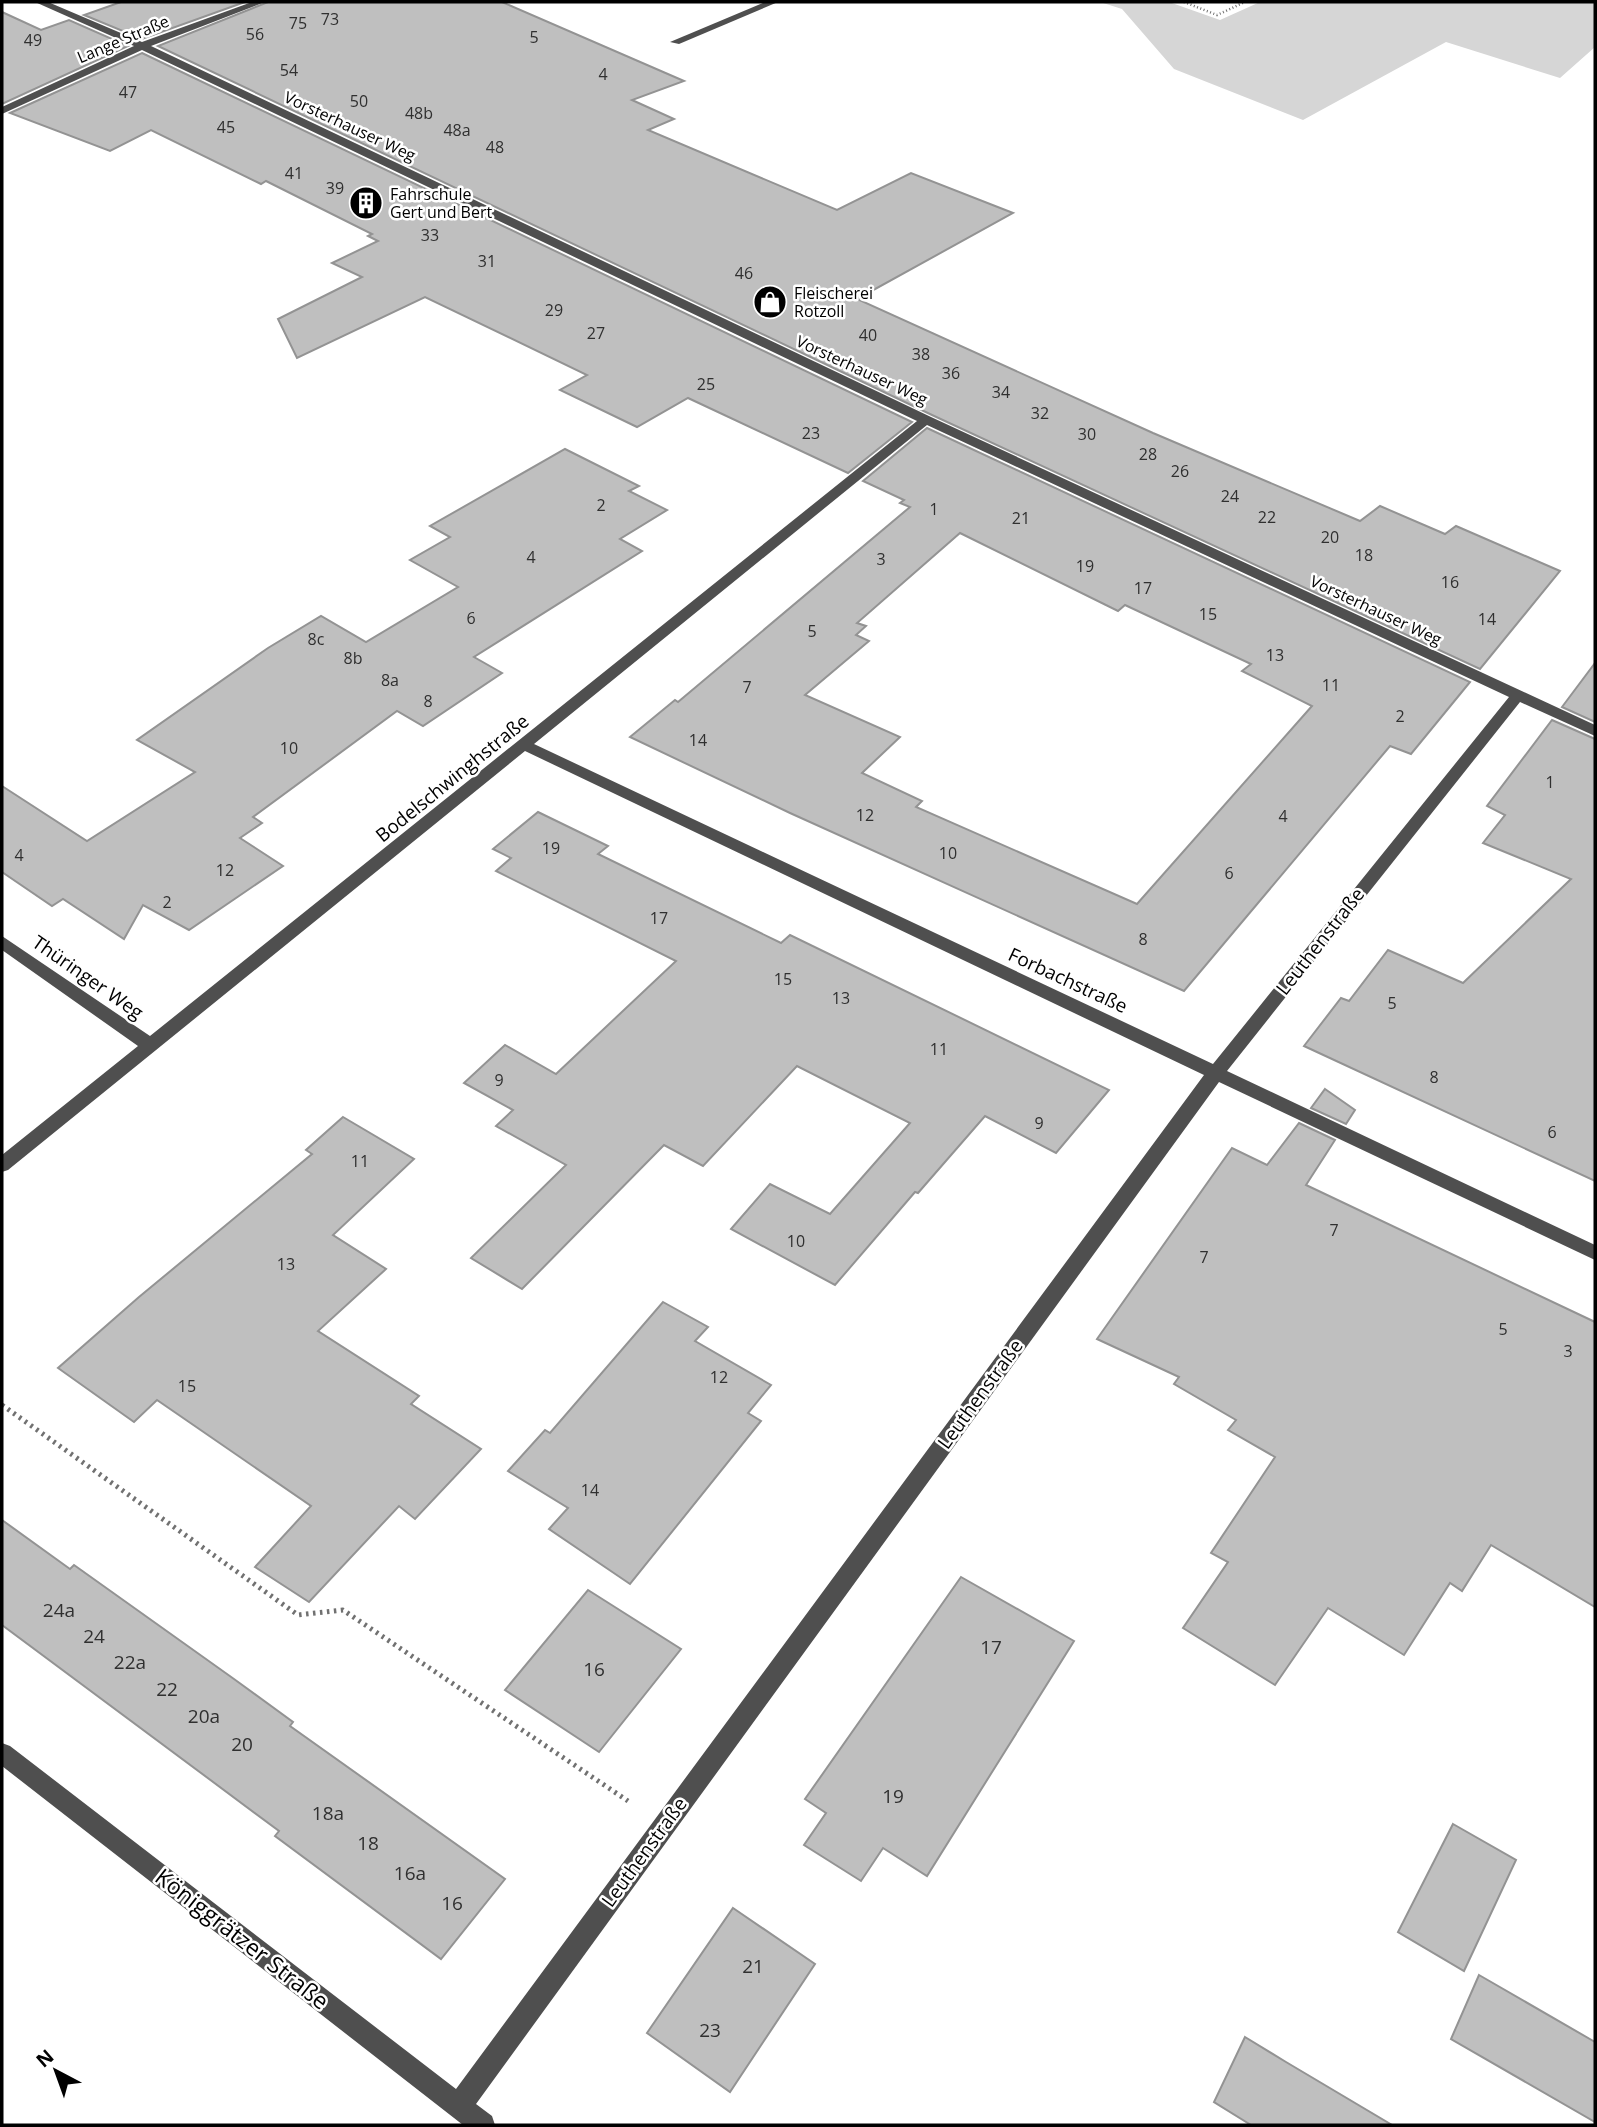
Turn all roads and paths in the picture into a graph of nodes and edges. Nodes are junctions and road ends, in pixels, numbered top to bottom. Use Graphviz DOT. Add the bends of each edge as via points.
graph roads {
  1 [pos="40,2"];
  2 [pos="260,2"];
  3 [pos="773,2"];
  4 [pos="1184,2"];
  5 [pos="1245,2"];
  6 [pos="676,42"];
  7 [pos="142,46"];
  8 [pos="2,111"];
  9 [pos="926,420"];
  10 [pos="1518,695"];
  11 [pos="1595,731"];
  12 [pos="524,745"];
  13 [pos="2,942"];
  14 [pos="151,1046"];
  15 [pos="1215,1074"];
  16 [pos="2,1165"];
  17 [pos="1595,1253"];
  18 [pos="2,1405"];
  19 [pos="2,1753"];
  20 [pos="663,1825"];
  21 [pos="458,2106"];
  22 [pos="483,2125"];
  1 -- 7 [label="street, Vorsterhauser Weg"];
  2 -- 7 [label="street, Lange Straße"];
  3 -- 6 [label="street"];
  4 -- 5 [label="path" via="1217,15"];
  7 -- 8 [label="street, Lange Straße"];
  7 -- 9 [label="street, Vorsterhauser Weg"];
  9 -- 10 [label="street, Vorsterhauser Weg"];
  9 -- 12 [label="street, Bodelschwinghstraße"];
  10 -- 11 [label="street, Vorsterhauser Weg"];
  10 -- 15 [label="street, Leuthenstraße"];
  12 -- 14 [label="street, Bodelschwinghstraße"];
  12 -- 15 [label="street, Forbachstraße"];
  13 -- 14 [label="street, Thüringer Weg"];
  14 -- 16 [label="street, Bodelschwinghstraße"];
  15 -- 17 [label="street, Forbachstraße"];
  15 -- 20 [label="street, Leuthenstraße"];
  18 -- 20 [label="path" via="298,1615 343,1610"];
  19 -- 21 [label="street, Königgrätzer Straße"];
  20 -- 21 [label="street, Leuthenstraße"];
  21 -- 22 [label="street, Königgrätzer Straße"];
}
